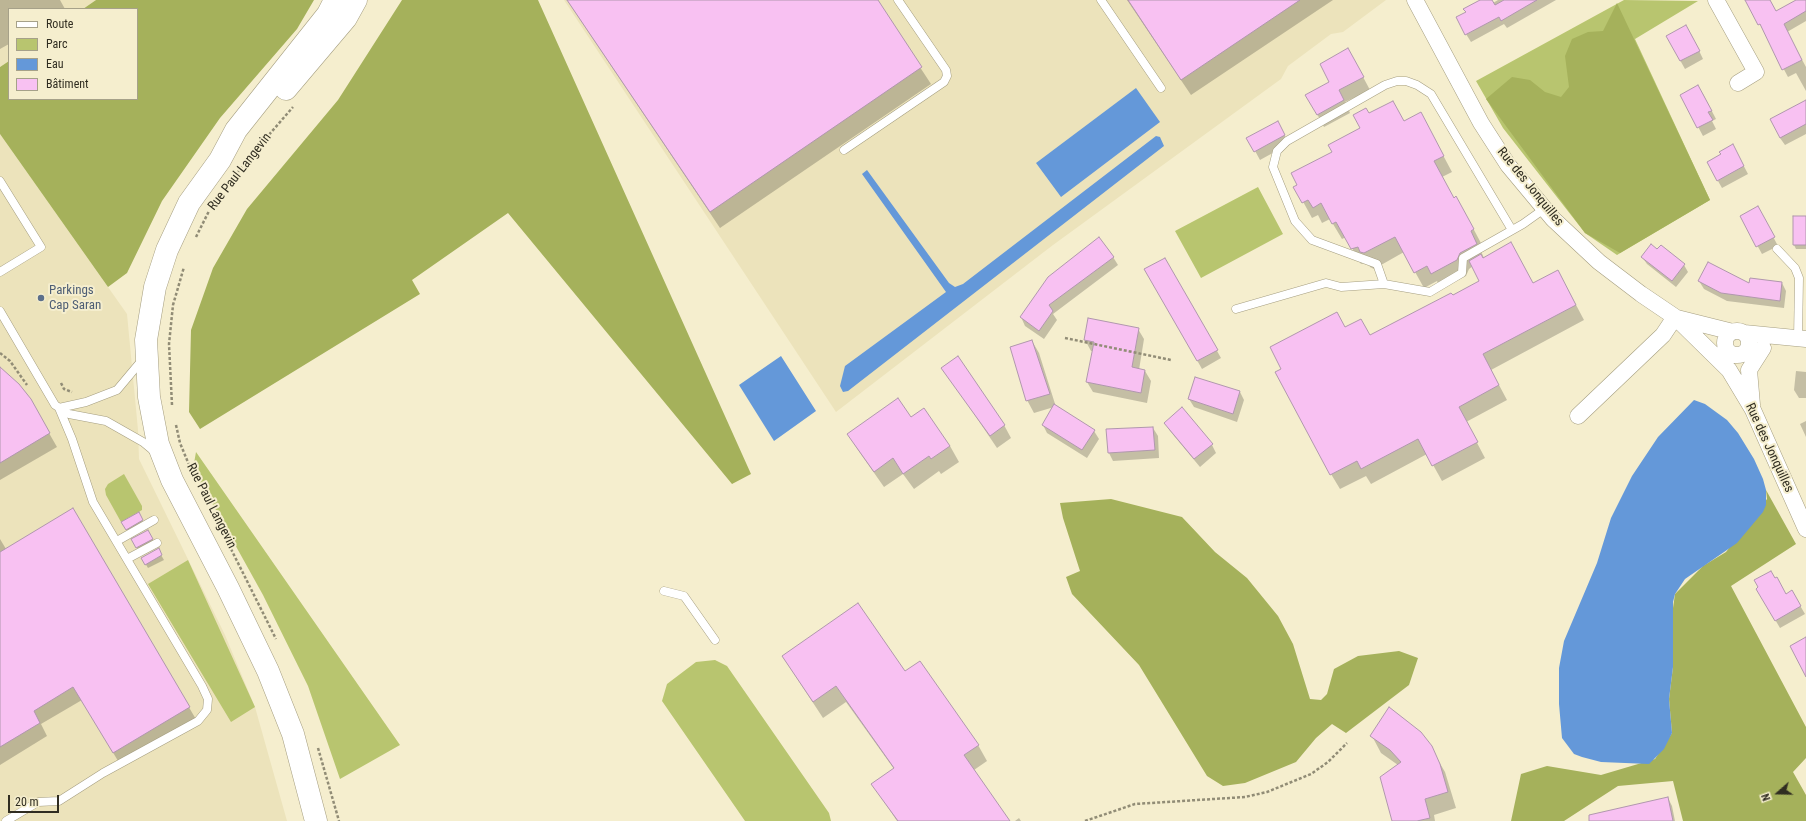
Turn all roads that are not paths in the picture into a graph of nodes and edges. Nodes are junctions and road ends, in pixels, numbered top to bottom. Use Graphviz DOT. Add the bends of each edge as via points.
graph roads {
  1 [pos="335,0"];
  2 [pos="356,0"];
  3 [pos="898,0"];
  4 [pos="1101,0"];
  5 [pos="1716,0"];
  6 [pos="1420,2"];
  7 [pos="1738,83"];
  8 [pos="1161,88"];
  9 [pos="844,150"];
  10 [pos="220,160"];
  11 [pos="0,181"];
  12 [pos="1544,208"];
  13 [pos="1512,230"];
  14 [pos="1777,249"];
  15 [pos="0,272"];
  16 [pos="1384,284"];
  17 [pos="1236,308"];
  18 [pos="0,311"];
  19 [pos="1675,317"];
  20 [pos="1738,333"];
  21 [pos="1797,339"];
  22 [pos="1702,342"];
  23 [pos="1752,349"];
  24 [pos="1728,350"];
  25 [pos="146,356"];
  26 [pos="1729,370"];
  27 [pos="59,408"];
  28 [pos="1753,410"];
  29 [pos="1578,416"];
  30 [pos="164,460"];
  31 [pos="154,520"];
  32 [pos="1806,529"];
  33 [pos="116,541"];
  34 [pos="157,543"];
  35 [pos="127,559"];
  36 [pos="664,591"];
  37 [pos="715,640"];
  38 [pos="6,821"];
  39 [pos="316,821"];
  1 -- 10 [label="main road, Rue Paul Langevin" via="328,14 236,130"];
  2 -- 10 [label="main road, Rue Paul Langevin" via="346,18 308,65"];
  3 -- 9 [label="lane" via="946,70 947,76 944,82"];
  4 -- 8 [label="lane"];
  5 -- 7 [label="street" via="1756,72"];
  6 -- 12 [label="street, Rue des Jonquilles" via="1481,123 1508,164"];
  10 -- 25 [label="main road, Rue Paul Langevin" via="189,203 167,250 155,287 146,340"];
  11 -- 15 [label="lane" via="41,247"];
  12 -- 13 [label="lane"];
  12 -- 19 [label="street, Rue des Jonquilles" via="1599,262"];
  13 -- 16 [label="lane" via="1463,258 1462,273 1430,292"];
  13 -- 16 [label="lane" via="1431,94 1417,84 1397,81 1385,85 1287,141 1277,151 1273,167 1295,221 1312,240 1377,264"];
  14 -- 21 [label="lane" via="1795,268 1799,278"];
  16 -- 17 [label="lane" via="1341,288 1326,283"];
  18 -- 27 [label="lane" via="51,401"];
  19 -- 20 [label="street, Rue des Jonquilles"];
  19 -- 22 [label="street, Rue des Jonquilles"];
  19 -- 29 [label="street" via="1663,335"];
  20 -- 21 [label="street, Rue des Jonquilles"];
  20 -- 23 [label="street" via="1749,342"];
  20 -- 24 [label="street" via="1730,334 1726,341"];
  21 -- 23 [label="street"];
  22 -- 24 [label="street, Rue des Jonquilles"];
  22 -- 26 [label="street, Rue des Jonquilles"];
  23 -- 24 [label="street" via="1734,355"];
  23 -- 28 [label="street" via="1749,370"];
  24 -- 26 [label="street, Rue des Jonquilles"];
  25 -- 27 [label="lane" via="117,390 86,402"];
  25 -- 30 [label="main road, Rue Paul Langevin" via="149,396 158,444"];
  26 -- 28 [label="street, Rue des Jonquilles"];
  27 -- 30 [label="lane" via="69,414 106,421 143,442"];
  27 -- 33 [label="lane" via="93,502"];
  28 -- 32 [label="street, Rue des Jonquilles"];
  30 -- 39 [label="main road, Rue Paul Langevin" via="268,671 293,734"];
  31 -- 33 [label="lane"];
  33 -- 35 [label="lane"];
  34 -- 35 [label="lane"];
  35 -- 38 [label="lane" via="202,686 208,699 207,710 198,721 103,773 59,801 38,802"];
  36 -- 37 [label="lane" via="684,596"];
}
